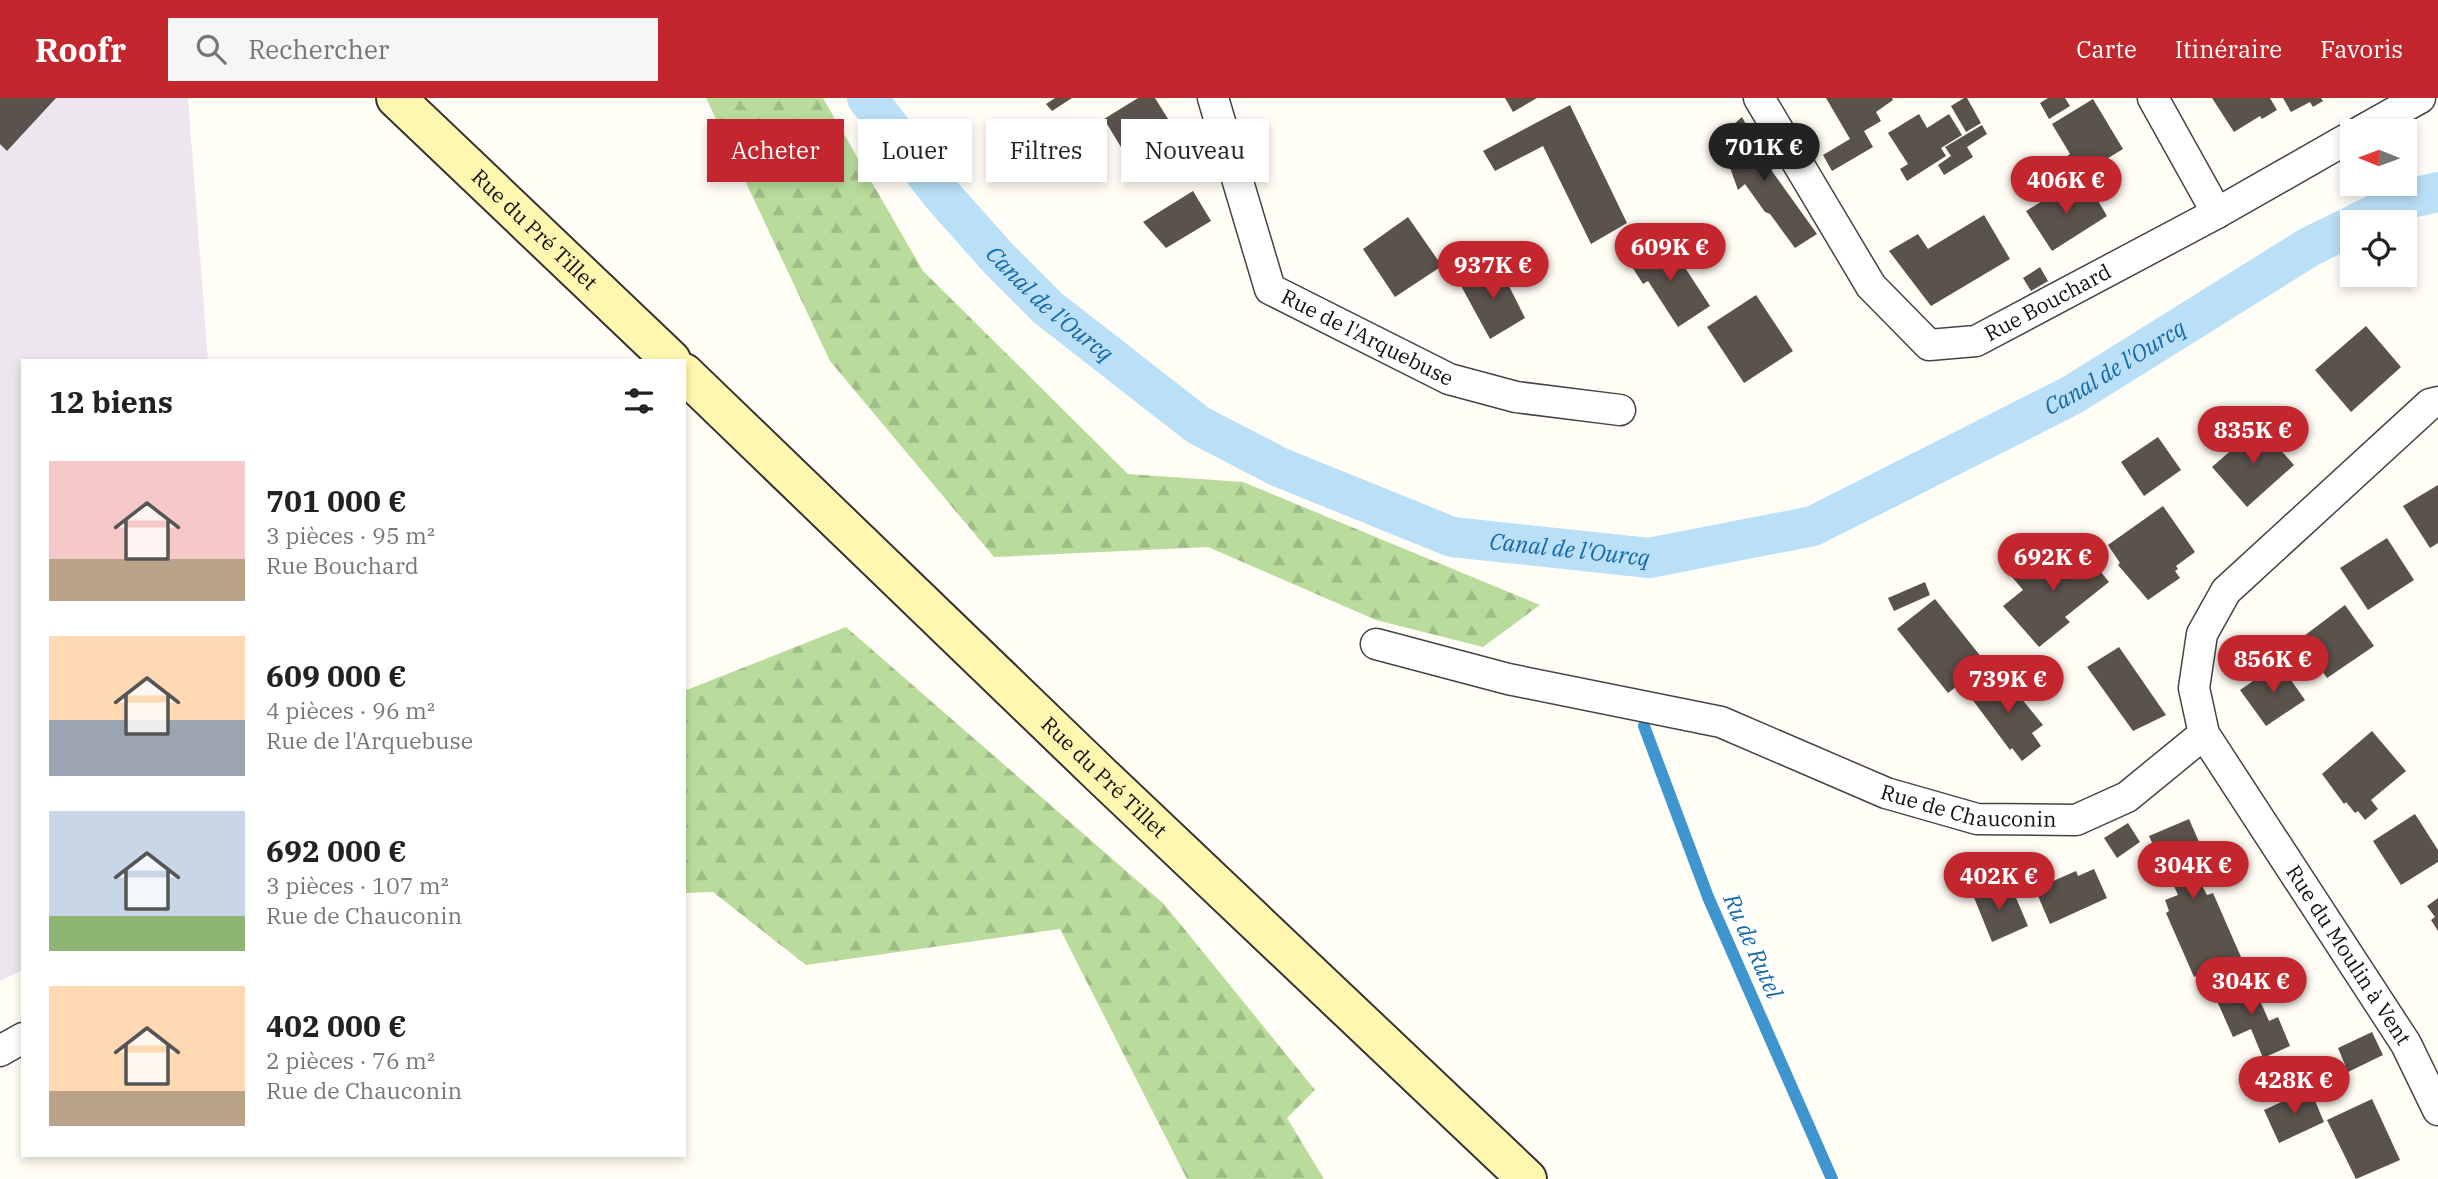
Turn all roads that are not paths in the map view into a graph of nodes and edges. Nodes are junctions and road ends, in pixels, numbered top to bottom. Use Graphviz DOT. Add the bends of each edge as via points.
graph roads {
  1 [pos="396,98"];
  2 [pos="1213,98"];
  3 [pos="1759,98"];
  4 [pos="2153,98"];
  5 [pos="2420,98"];
  6 [pos="2382,119"];
  7 [pos="2340,143"];
  8 [pos="2217,212"];
  9 [pos="670,359"];
  10 [pos="686,375"];
  11 [pos="2438,402"];
  12 [pos="1620,410"];
  13 [pos="1376,644"];
  14 [pos="2204,734"];
  15 [pos="21,1039"];
  16 [pos="0,1051"];
  17 [pos="2438,1110"];
  18 [pos="1527,1179"];
  1 -- 9 [label="street, Rue du Pré Tillet"];
  2 -- 12 [label="street, Rue de l'Arquebuse" via="1270,289 1449,379 1516,397"];
  3 -- 8 [label="street, Rue Bouchard" via="1871,286 1929,345 1976,341"];
  4 -- 8 [label="street"];
  5 -- 6 [label="street"];
  7 -- 8 [label="street, Rue Bouchard"];
  10 -- 18 [label="street, Rue du Pré Tillet"];
  11 -- 14 [label="street" via="2430,404 2225,591 2202,634 2194,688"];
  13 -- 14 [label="street, Rue de Chauconin" via="1508,679 1721,722 1886,793 1977,819 2076,820 2127,797"];
  14 -- 17 [label="street, Rue du Moulin à Vent" via="2406,1044"];
  15 -- 16 [label="street"];
}
